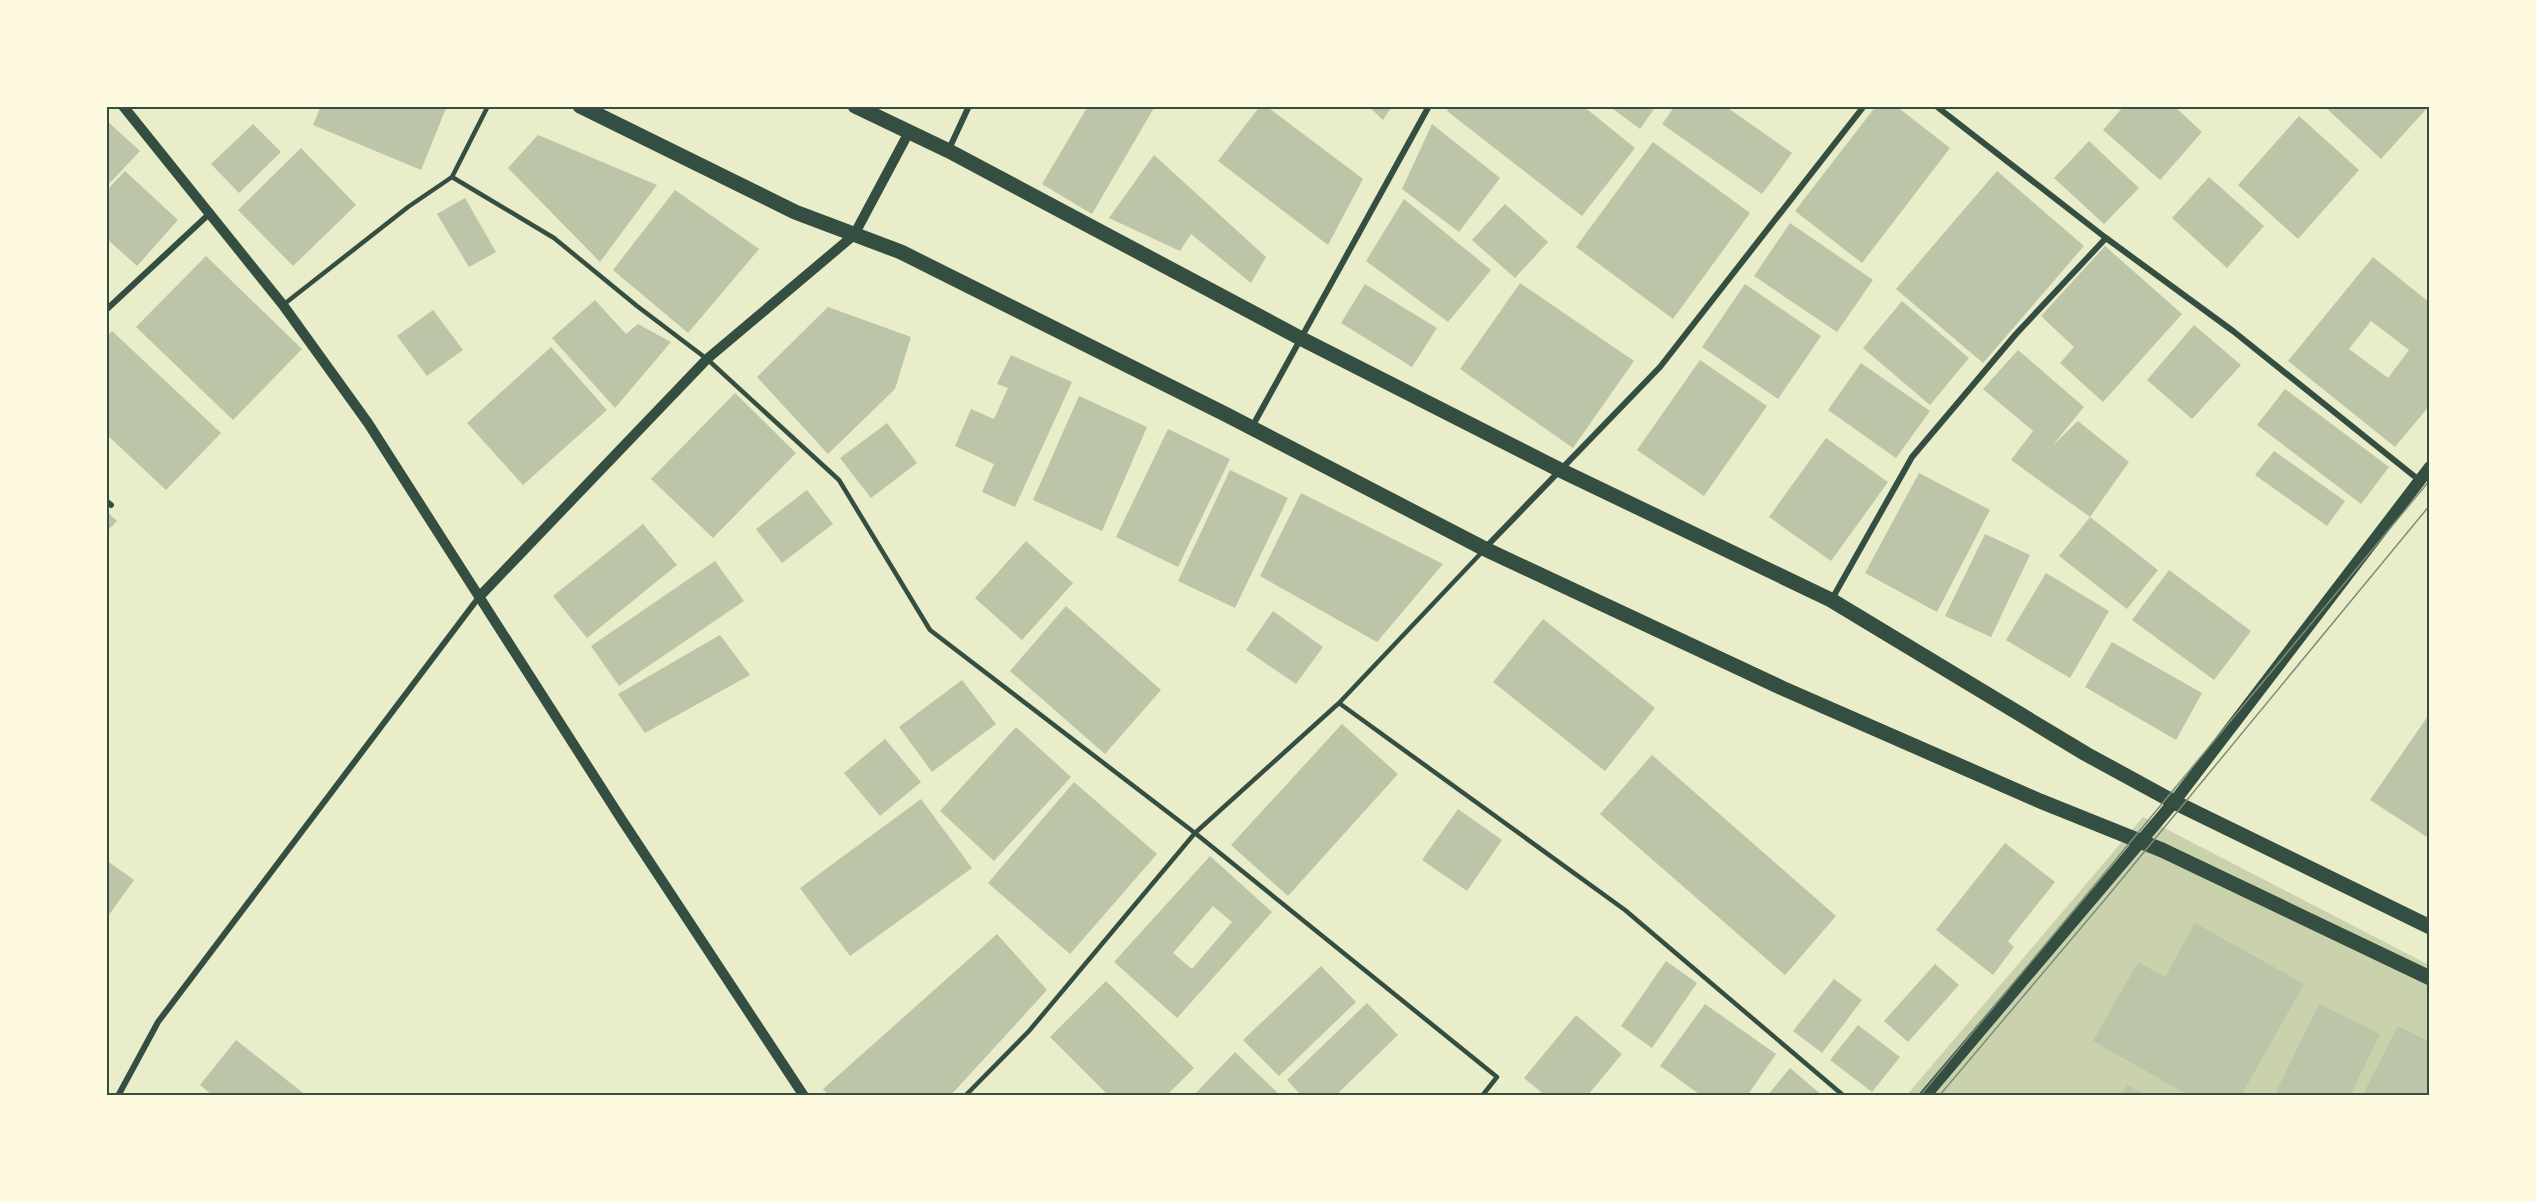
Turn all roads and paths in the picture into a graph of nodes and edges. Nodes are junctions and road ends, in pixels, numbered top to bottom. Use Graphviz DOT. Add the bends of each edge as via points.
graph roads {
  1 [pos="123,106"];
  2 [pos="488,106"];
  3 [pos="580,106"];
  4 [pos="855,106"];
  5 [pos="969,106"];
  6 [pos="1429,106"];
  7 [pos="1864,106"];
  8 [pos="1936,106"];
  9 [pos="909,132"];
  10 [pos="949,151"];
  11 [pos="452,177"];
  12 [pos="208,215"];
  13 [pos="854,234"];
  14 [pos="2106,238"];
  15 [pos="283,305"];
  16 [pos="106,309"];
  17 [pos="1300,338"];
  18 [pos="707,359"];
  19 [pos="1252,428"];
  20 [pos="2430,467"];
  21 [pos="1560,470"];
  22 [pos="2419,480"];
  23 [pos="1485,549"];
  24 [pos="479,597"];
  25 [pos="1831,600"];
  26 [pos="1339,703"];
  27 [pos="2174,802"];
  28 [pos="1195,833"];
  29 [pos="2140,842"];
  30 [pos="2430,927"];
  31 [pos="2430,978"];
  32 [pos="118,1095"];
  33 [pos="804,1095"];
  34 [pos="965,1095"];
  35 [pos="1482,1095"];
  36 [pos="1844,1095"];
  37 [pos="1925,1095"];
  1 -- 12 [label="street"];
  2 -- 11 [label="lane"];
  3 -- 13 [label="main road" via="795,212"];
  4 -- 9 [label="main road"];
  5 -- 10 [label="street"];
  6 -- 17 [label="street"];
  7 -- 21 [label="street" via="1660,367"];
  8 -- 14 [label="street"];
  9 -- 10 [label="main road"];
  9 -- 13 [label="street"];
  10 -- 17 [label="main road"];
  11 -- 15 [label="lane"];
  11 -- 18 [label="lane" via="554,238"];
  12 -- 15 [label="street"];
  12 -- 16 [label="street"];
  13 -- 18 [label="street"];
  13 -- 19 [label="main road" via="901,252"];
  14 -- 22 [label="street" via="2233,331"];
  14 -- 25 [label="street" via="2016,334 1912,456"];
  15 -- 24 [label="street" via="368,423"];
  17 -- 19 [label="street"];
  17 -- 21 [label="main road"];
  18 -- 24 [label="street"];
  18 -- 28 [label="lane" via="839,480 930,630"];
  19 -- 23 [label="main road"];
  20 -- 22 [label="main road"];
  21 -- 23 [label="street"];
  21 -- 25 [label="main road"];
  22 -- 27 [label="main road"];
  23 -- 26 [label="lane"];
  23 -- 29 [label="main road" via="1782,688"];
  24 -- 32 [label="street" via="158,1022"];
  24 -- 33 [label="street"];
  25 -- 27 [label="main road" via="2086,754"];
  26 -- 28 [label="lane"];
  26 -- 36 [label="lane" via="1625,910"];
  27 -- 29 [label="main road"];
  27 -- 30 [label="main road"];
  28 -- 34 [label="lane" via="1029,1031"];
  28 -- 35 [label="lane" via="1497,1077"];
  29 -- 31 [label="main road"];
  29 -- 37 [label="main road"];
}
